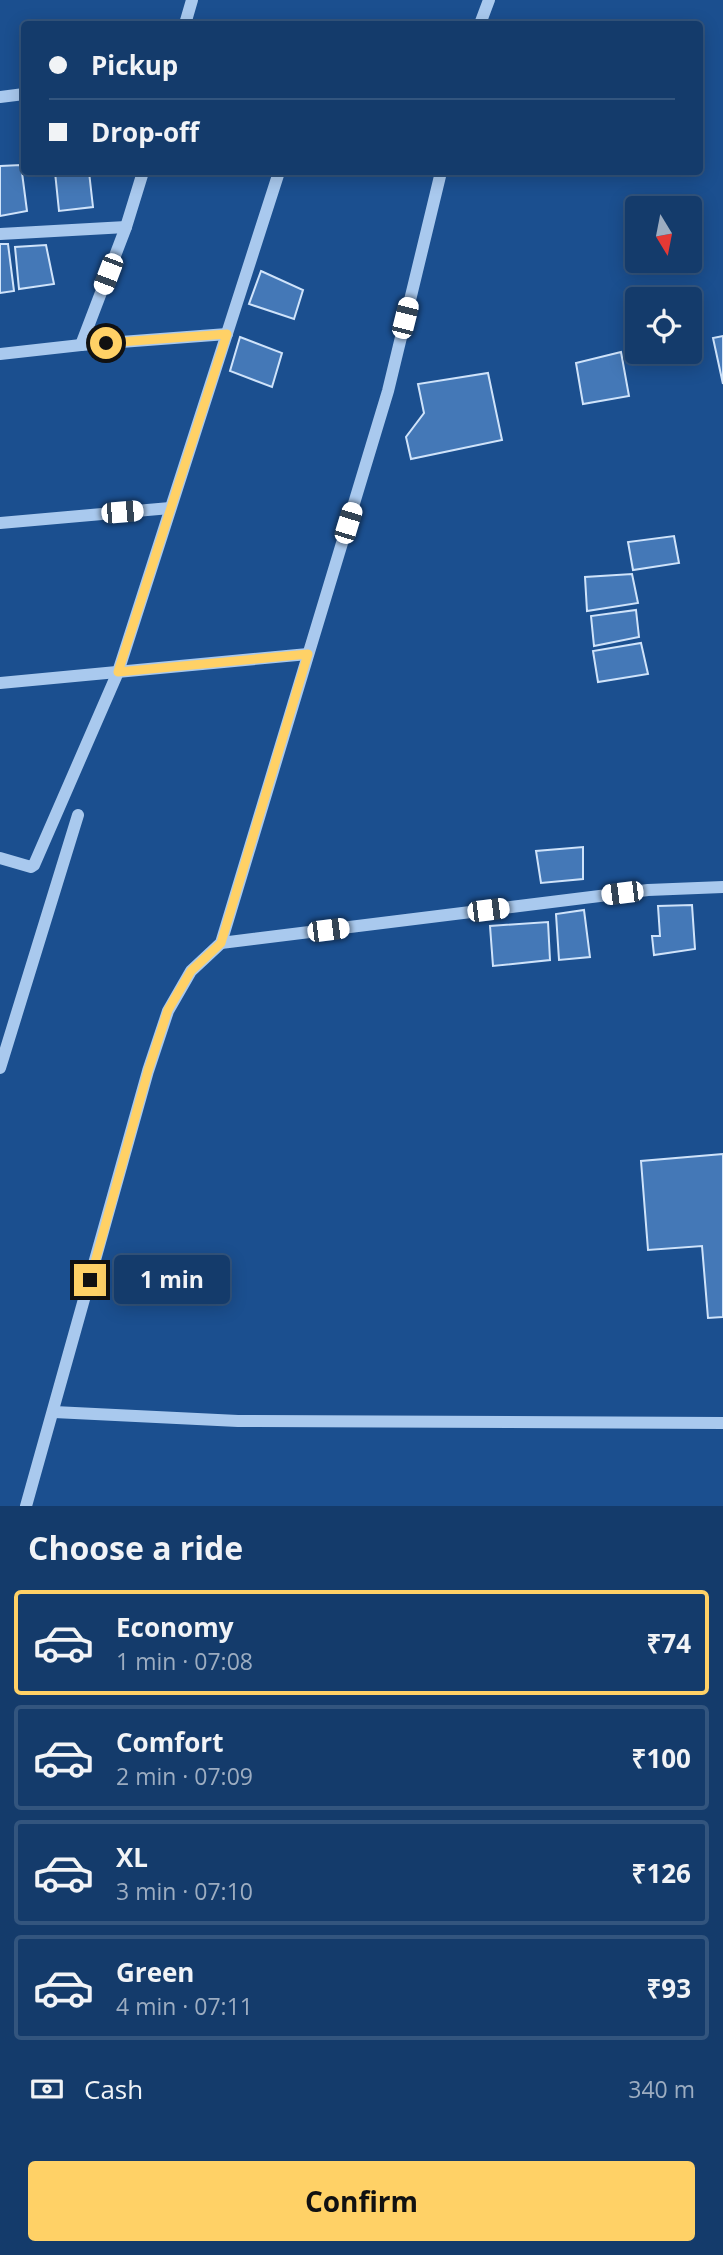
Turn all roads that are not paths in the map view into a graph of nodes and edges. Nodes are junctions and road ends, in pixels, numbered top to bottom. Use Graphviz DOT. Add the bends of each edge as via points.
graph roads {
  1 [pos="192,0"];
  2 [pos="489,0"];
  3 [pos="186,21"];
  4 [pos="481,21"];
  5 [pos="21,94"];
  6 [pos="0,97"];
  7 [pos="142,175"];
  8 [pos="278,175"];
  9 [pos="441,175"];
  10 [pos="126,227"];
  11 [pos="0,234"];
  12 [pos="227,334"];
  13 [pos="81,345"];
  14 [pos="0,354"];
  15 [pos="170,508"];
  16 [pos="0,523"];
  17 [pos="308,654"];
  18 [pos="118,672"];
  19 [pos="0,683"];
  20 [pos="78,815"];
  21 [pos="0,858"];
  22 [pos="723,887"];
  23 [pos="221,943"];
  24 [pos="0,1068"];
  25 [pos="54,1412"];
  26 [pos="723,1423"];
  27 [pos="26,1506"];
  1 -- 3 [label="street"];
  2 -- 4 [label="street"];
  5 -- 6 [label="street"];
  7 -- 10 [label="street"];
  8 -- 12 [label="street"];
  9 -- 17 [label="street" via="387,391"];
  10 -- 11 [label="street"];
  10 -- 13 [label="street"];
  12 -- 13 [label="street"];
  12 -- 15 [label="street"];
  13 -- 14 [label="street"];
  15 -- 16 [label="street"];
  15 -- 18 [label="street"];
  17 -- 18 [label="street"];
  17 -- 23 [label="street"];
  18 -- 19 [label="street"];
  18 -- 21 [label="street" via="34,866"];
  20 -- 24 [label="street"];
  22 -- 23 [label="street" via="648,890"];
  23 -- 25 [label="street" via="191,971 168,1010"];
  25 -- 26 [label="street" via="238,1421"];
  25 -- 27 [label="street"];
}
